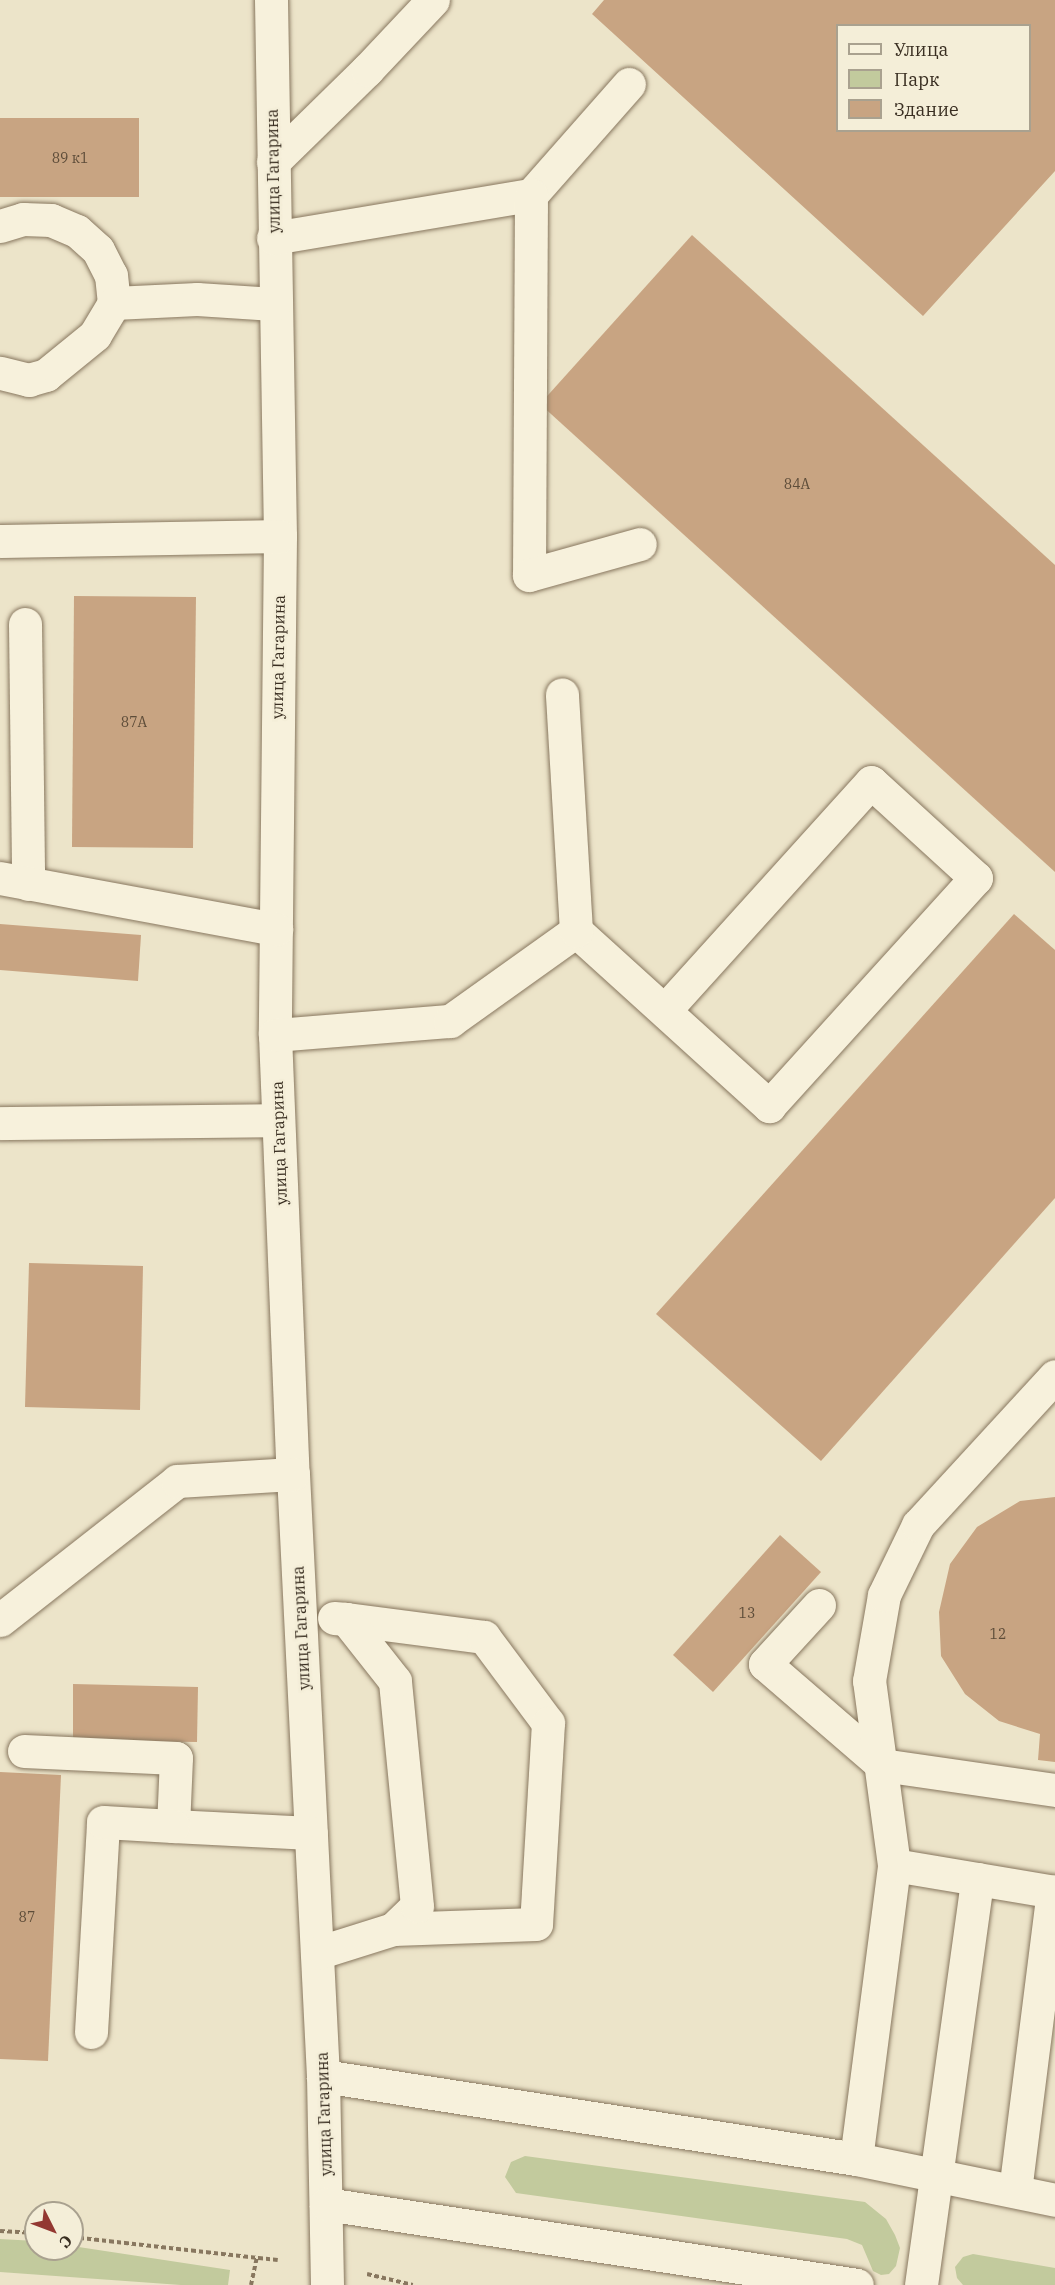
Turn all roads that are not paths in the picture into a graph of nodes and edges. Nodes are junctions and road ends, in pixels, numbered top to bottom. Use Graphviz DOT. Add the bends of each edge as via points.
graph roads {
  1 [pos="271,0"];
  2 [pos="433,0"];
  3 [pos="629,84"];
  4 [pos="273,162"];
  5 [pos="531,195"];
  6 [pos="0,226"];
  7 [pos="273,238"];
  8 [pos="114,303"];
  9 [pos="274,304"];
  10 [pos="0,373"];
  11 [pos="280,536"];
  12 [pos="0,541"];
  13 [pos="640,544"];
  14 [pos="25,624"];
  15 [pos="562,694"];
  16 [pos="14,881"];
  17 [pos="276,929"];
  18 [pos="576,931"];
  19 [pos="665,1010"];
  20 [pos="275,1035"];
  21 [pos="278,1120"];
  22 [pos="0,1123"];
  23 [pos="1055,1376"];
  24 [pos="293,1474"];
  25 [pos="819,1605"];
  26 [pos="300,1616"];
  27 [pos="346,1619"];
  28 [pos="0,1620"];
  29 [pos="24,1751"];
  30 [pos="882,1765"];
  31 [pos="1055,1790"];
  32 [pos="173,1826"];
  33 [pos="311,1833"];
  34 [pos="894,1865"];
  35 [pos="977,1879"];
  36 [pos="1054,1892"];
  37 [pos="393,1929"];
  38 [pos="317,1953"];
  39 [pos="91,2032"];
  40 [pos="323,2076"];
  41 [pos="856,2159"];
  42 [pos="934,2175"];
  43 [pos="1015,2191"];
  44 [pos="1055,2200"];
  45 [pos="326,2204"];
  46 [pos="327,2285"];
  47 [pos="857,2285"];
  48 [pos="921,2285"];
  1 -- 4 [label="street, улица Гагарина"];
  2 -- 4 [label="street"];
  3 -- 5 [label="street"];
  4 -- 7 [label="street, улица Гагарина"];
  5 -- 7 [label="street"];
  5 -- 13 [label="street" via="529,575"];
  6 -- 8 [label="street" via="23,219 51,220 77,231 98,250 111,275"];
  7 -- 9 [label="street, улица Гагарина"];
  8 -- 9 [label="street" via="197,299"];
  8 -- 10 [label="street" via="95,335 46,375 29,380"];
  9 -- 11 [label="street, улица Гагарина"];
  11 -- 12 [label="street"];
  11 -- 17 [label="street, улица Гагарина"];
  14 -- 16 [label="street"];
  15 -- 18 [label="street"];
  16 -- 17 [label="street"];
  17 -- 20 [label="street, улица Гагарина"];
  18 -- 19 [label="street"];
  18 -- 20 [label="street" via="450,1021"];
  19 -- 19 [label="street" via="769,1106 976,878 872,782"];
  20 -- 21 [label="street, улица Гагарина"];
  21 -- 22 [label="street"];
  21 -- 24 [label="street, улица Гагарина"];
  23 -- 30 [label="street" via="918,1525 884,1595 868,1681"];
  24 -- 26 [label="street, улица Гагарина"];
  24 -- 28 [label="street" via="177,1481"];
  25 -- 30 [label="street" via="765,1664"];
  26 -- 27 [label="street"];
  26 -- 33 [label="street, улица Гагарина"];
  27 -- 37 [label="street" via="395,1682 417,1906"];
  27 -- 37 [label="street" via="484,1637 548,1723 536,1924"];
  29 -- 32 [label="street" via="176,1758"];
  30 -- 31 [label="street"];
  30 -- 34 [label="street"];
  32 -- 33 [label="street"];
  32 -- 39 [label="street" via="103,1822"];
  33 -- 38 [label="street, улица Гагарина"];
  34 -- 35 [label="street"];
  34 -- 41 [label="street"];
  35 -- 36 [label="street"];
  35 -- 42 [label="street"];
  36 -- 43 [label="street"];
  37 -- 38 [label="street"];
  38 -- 40 [label="street, улица Гагарина"];
  40 -- 41 [label="street"];
  40 -- 45 [label="street, улица Гагарина"];
  41 -- 42 [label="street"];
  42 -- 43 [label="street"];
  42 -- 48 [label="street"];
  43 -- 44 [label="street"];
  45 -- 46 [label="street, улица Гагарина"];
  45 -- 47 [label="street"];
}
